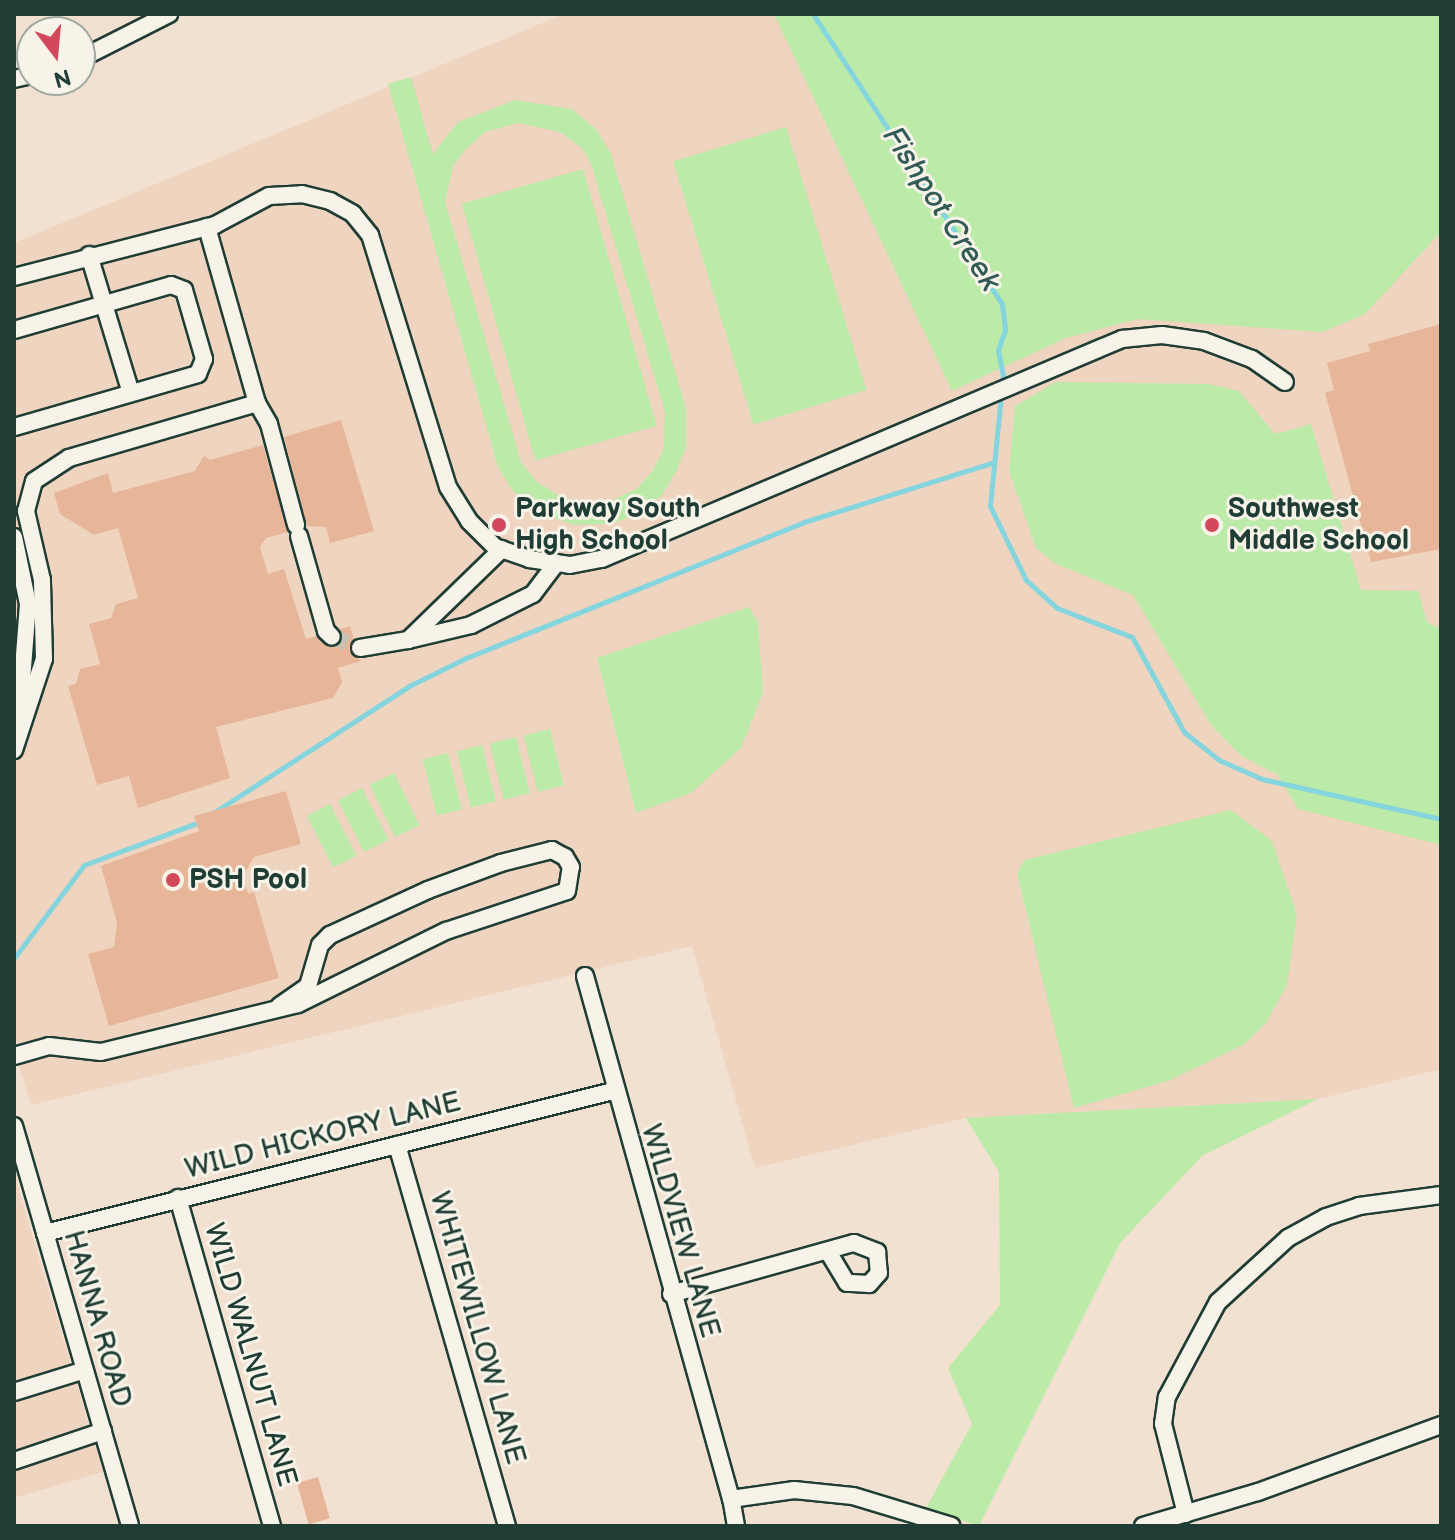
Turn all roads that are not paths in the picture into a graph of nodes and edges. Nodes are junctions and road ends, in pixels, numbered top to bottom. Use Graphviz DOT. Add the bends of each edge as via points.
graph roads {
  1 [pos="169,14"];
  2 [pos="96,51"];
  3 [pos="207,227"];
  4 [pos="89,255"];
  5 [pos="14,277"];
  6 [pos="104,304"];
  7 [pos="14,330"];
  8 [pos="1285,382"];
  9 [pos="131,393"];
  10 [pos="257,403"];
  11 [pos="14,427"];
  12 [pos="14,537"];
  13 [pos="502,549"];
  14 [pos="556,563"];
  15 [pos="332,637"];
  16 [pos="408,640"];
  17 [pos="360,648"];
  18 [pos="16,746"];
  19 [pos="319,959"];
  20 [pos="585,976"];
  21 [pos="338,984"];
  22 [pos="279,1006"];
  23 [pos="14,1056"];
  24 [pos="613,1091"];
  25 [pos="14,1126"];
  26 [pos="397,1145"];
  27 [pos="1441,1195"];
  28 [pos="178,1198"];
  29 [pos="45,1233"];
  30 [pos="828,1251"];
  31 [pos="671,1294"];
  32 [pos="85,1370"];
  33 [pos="14,1392"];
  34 [pos="1441,1425"];
  35 [pos="103,1431"];
  36 [pos="14,1461"];
  37 [pos="731,1499"];
  38 [pos="1186,1514"];
  39 [pos="130,1526"];
  40 [pos="272,1526"];
  41 [pos="507,1526"];
  42 [pos="736,1526"];
  43 [pos="952,1526"];
  44 [pos="1143,1526"];
  1 -- 2 [label="street"];
  3 -- 4 [label="street"];
  3 -- 10 [label="street"];
  3 -- 13 [label="street" via="269,196 302,194 353,214 370,235 382,265 448,487 469,521"];
  4 -- 5 [label="street"];
  4 -- 6 [label="street"];
  6 -- 7 [label="street"];
  6 -- 9 [label="street"];
  6 -- 9 [label="street" via="171,285 184,290 204,359 198,374"];
  8 -- 14 [label="street" via="1252,359 1204,341 1162,335 1122,339 602,559"];
  9 -- 11 [label="street"];
  10 -- 15 [label="street" via="269,424 326,631"];
  10 -- 18 [label="street" via="69,458 34,481 26,511 42,580 44,659"];
  12 -- 18 [label="street" via="28,604"];
  13 -- 14 [label="street"];
  13 -- 16 [label="street"];
  14 -- 16 [label="street" via="533,594 471,625"];
  16 -- 17 [label="street"];
  19 -- 21 [label="street"];
  19 -- 21 [label="street" via="320,945 330,935 428,890 552,850 571,867 567,891 446,931"];
  19 -- 22 [label="street" via="308,986"];
  20 -- 24 [label="street, WILDVIEW LANE"];
  21 -- 22 [label="street" via="298,1004"];
  22 -- 23 [label="street" via="101,1052 49,1046"];
  24 -- 26 [label="street, WILD HICKORY LANE"];
  24 -- 31 [label="street, WILDVIEW LANE"];
  25 -- 29 [label="street, HANNA ROAD"];
  26 -- 28 [label="street, WILD HICKORY LANE"];
  26 -- 41 [label="street, WHITEWILLOW LANE"];
  27 -- 38 [label="street" via="1359,1206 1326,1217 1288,1238 1218,1302 1167,1397 1163,1424"];
  28 -- 29 [label="street, WILD HICKORY LANE"];
  28 -- 40 [label="street, WILD WALNUT LANE"];
  29 -- 32 [label="street, HANNA ROAD"];
  30 -- 31 [label="street"];
  31 -- 37 [label="street, WILDVIEW LANE"];
  32 -- 33 [label="street"];
  32 -- 35 [label="street, HANNA ROAD"];
  34 -- 38 [label="street"];
  35 -- 36 [label="street"];
  35 -- 39 [label="street, HANNA ROAD"];
  37 -- 42 [label="street, WILDVIEW LANE"];
  37 -- 43 [label="street" via="794,1490 853,1496"];
  38 -- 44 [label="street"];
}
